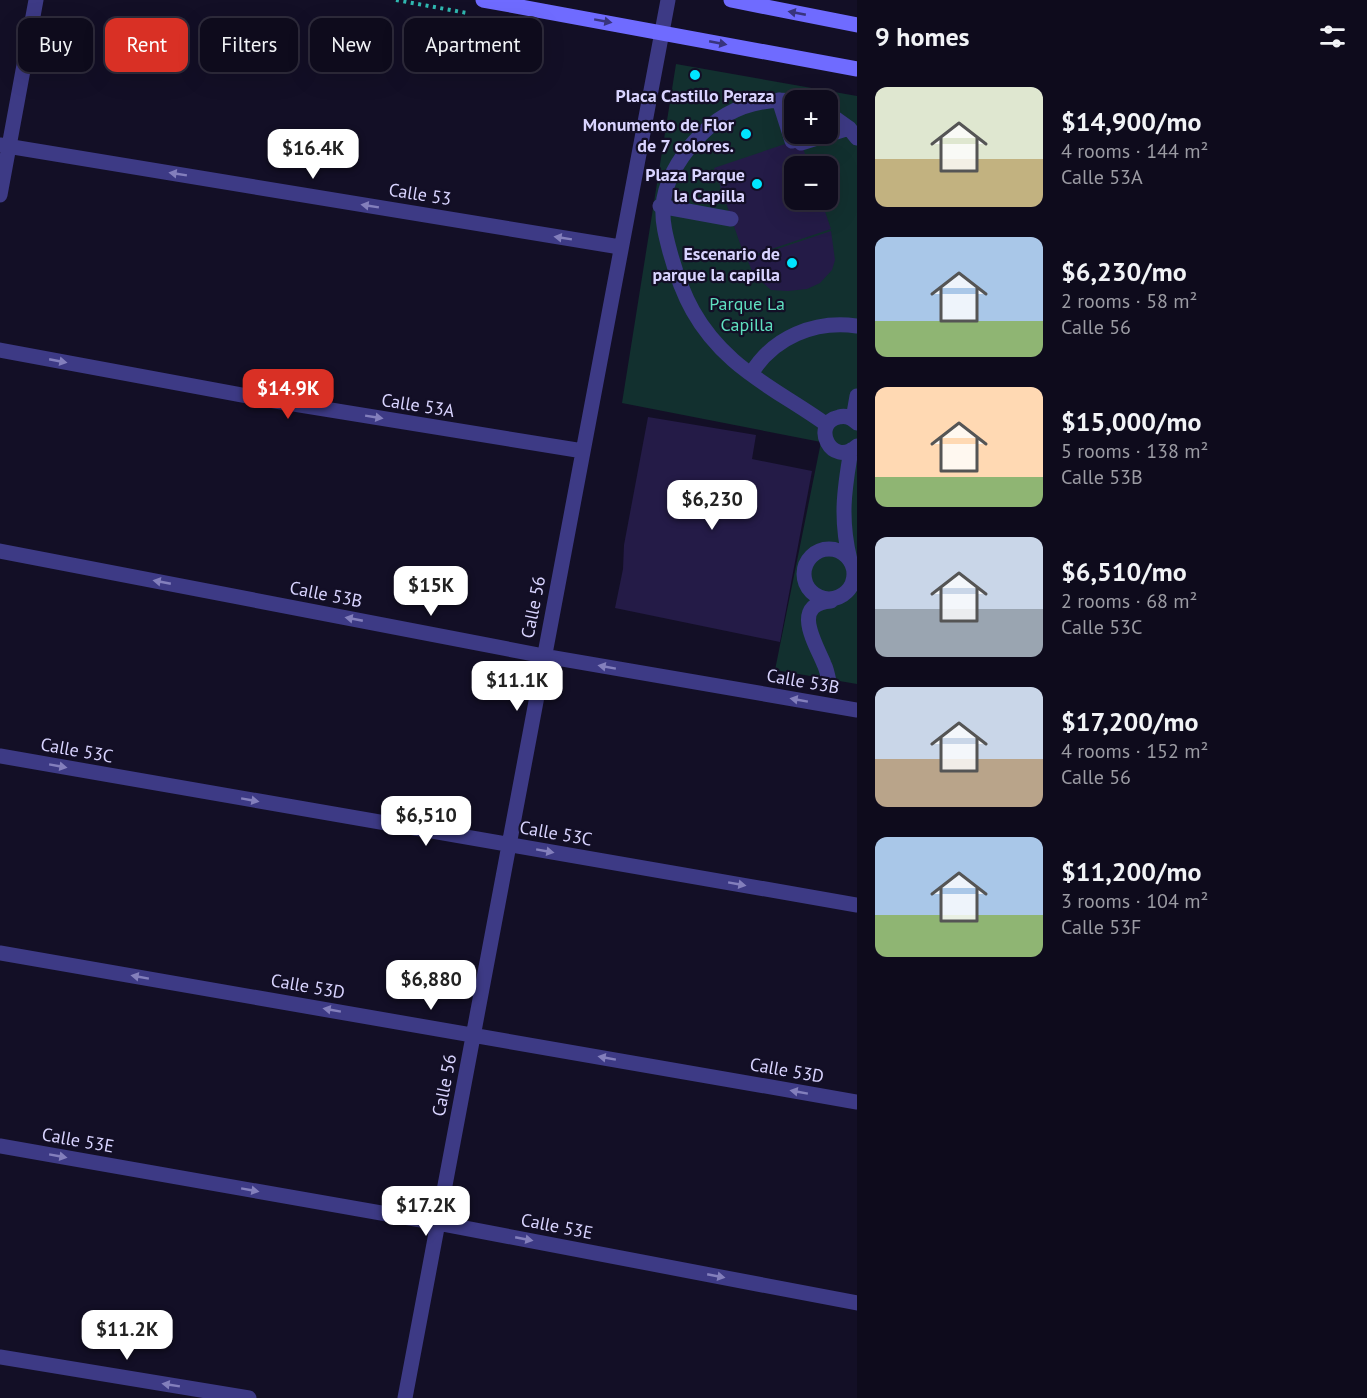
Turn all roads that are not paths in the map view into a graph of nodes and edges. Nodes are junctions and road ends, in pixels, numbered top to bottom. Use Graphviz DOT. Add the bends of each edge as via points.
graph roads {
  1 [pos="36,0"];
  2 [pos="483,0"];
  3 [pos="668,0"];
  4 [pos="731,0"];
  5 [pos="857,25"];
  6 [pos="661,32"];
  7 [pos="857,69"];
  8 [pos="779,100"];
  9 [pos="784,100"];
  10 [pos="838,121"];
  11 [pos="853,133"];
  12 [pos="4,146"];
  13 [pos="0,195"];
  14 [pos="662,206"];
  15 [pos="731,219"];
  16 [pos="620,247"];
  17 [pos="857,326"];
  18 [pos="0,350"];
  19 [pos="751,374"];
  20 [pos="857,396"];
  21 [pos="855,421"];
  22 [pos="827,425"];
  23 [pos="854,448"];
  24 [pos="583,451"];
  25 [pos="0,551"];
  26 [pos="850,560"];
  27 [pos="840,597"];
  28 [pos="544,656"];
  29 [pos="829,682"];
  30 [pos="857,710"];
  31 [pos="0,756"];
  32 [pos="509,845"];
  33 [pos="857,905"];
  34 [pos="0,953"];
  35 [pos="473,1035"];
  36 [pos="857,1102"];
  37 [pos="0,1146"];
  38 [pos="438,1223"];
  39 [pos="857,1303"];
  40 [pos="0,1357"];
  41 [pos="249,1398"];
  42 [pos="405,1398"];
  1 -- 12 [label="street"];
  2 -- 6 [label="main road, one-way"];
  3 -- 6 [label="street, Calle 56"];
  5 -- 4 [label="main road, one-way"];
  6 -- 7 [label="main road, one-way"];
  6 -- 16 [label="street, Calle 56"];
  8 -- 9 [label="street"];
  8 -- 11 [label="street" via="797,142"];
  8 -- 14 [label="street" via="735,109 704,131 676,168"];
  10 -- 11 [label="street"];
  12 -- 13 [label="street"];
  16 -- 12 [label="street, Calle 53, one-way"];
  14 -- 15 [label="street"];
  14 -- 19 [label="street" via="668,244 690,309 706,332"];
  16 -- 24 [label="street, Calle 56"];
  17 -- 19 [label="street" via="826,326 799,333 771,348"];
  18 -- 24 [label="street, Calle 53A, one-way" via="263,399"];
  19 -- 22 [label="street"];
  20 -- 21 [label="street"];
  21 -- 22 [label="street" via="836,417"];
  22 -- 23 [label="street" via="825,436 830,447 840,452"];
  23 -- 26 [label="street" via="843,511"];
  24 -- 28 [label="street, Calle 56"];
  28 -- 25 [label="street, Calle 53B, one-way"];
  26 -- 27 [label="street" via="855,576 853,585"];
  26 -- 27 [label="street" via="830,549 815,553 805,565 804,582 808,590 832,600"];
  27 -- 29 [label="street" via="817,604 808,621"];
  30 -- 28 [label="street, Calle 53B, one-way"];
  28 -- 32 [label="street, Calle 56"];
  31 -- 32 [label="street, Calle 53C, one-way"];
  32 -- 33 [label="street, Calle 53C, one-way"];
  32 -- 35 [label="street, Calle 56"];
  35 -- 34 [label="street, Calle 53D, one-way"];
  36 -- 35 [label="street, Calle 53D, one-way"];
  35 -- 38 [label="street, Calle 56"];
  37 -- 38 [label="street, Calle 53E, one-way"];
  38 -- 39 [label="street, Calle 53E, one-way"];
  38 -- 42 [label="street, Calle 56"];
  41 -- 40 [label="street, one-way"];
}
